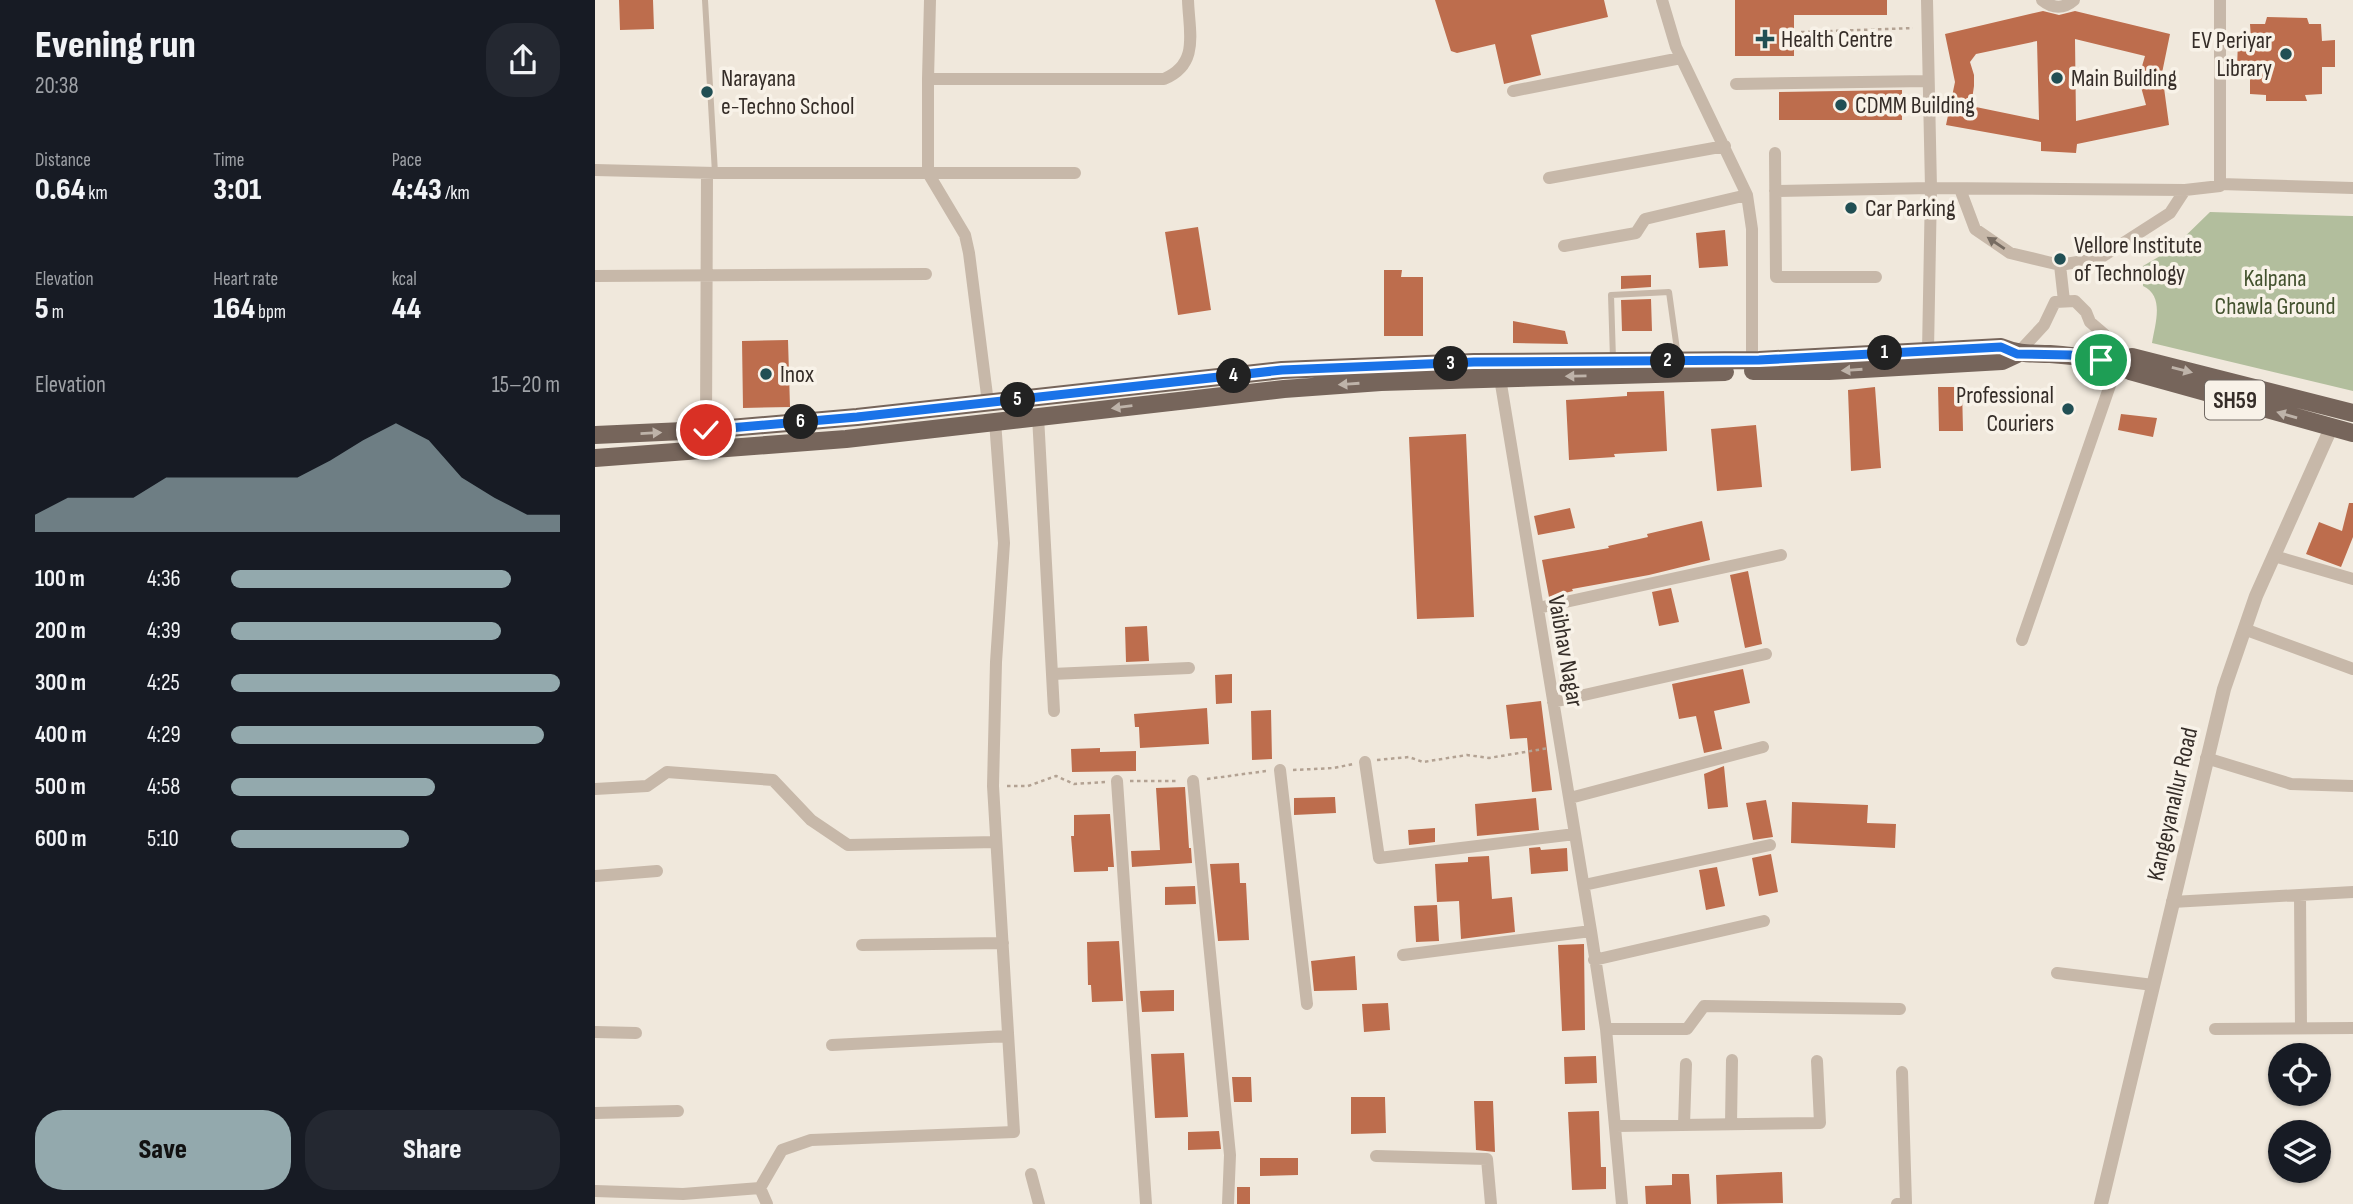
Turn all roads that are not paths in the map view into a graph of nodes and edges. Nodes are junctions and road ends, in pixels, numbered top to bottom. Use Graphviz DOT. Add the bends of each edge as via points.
graph roads {
  1 [pos="705,0"];
  2 [pos="930,0"];
  3 [pos="1188,0"];
  4 [pos="1662,0"];
  5 [pos="1927,0"];
  6 [pos="2042,0"];
  7 [pos="2074,0"];
  8 [pos="2220,0"];
  9 [pos="1681,58"];
  10 [pos="928,79"];
  11 [pos="1927,81"];
  12 [pos="1736,83"];
  13 [pos="1513,91"];
  14 [pos="1725,146"];
  15 [pos="1775,153"];
  16 [pos="595,170"];
  17 [pos="711,173"];
  18 [pos="928,173"];
  19 [pos="1075,173"];
  20 [pos="1549,178"];
  21 [pos="2220,184"];
  22 [pos="1931,188"];
  23 [pos="2353,188"];
  24 [pos="1960,189"];
  25 [pos="2185,190"];
  26 [pos="1775,191"];
  27 [pos="1747,195"];
  28 [pos="1564,246"];
  29 [pos="2060,265"];
  30 [pos="926,274"];
  31 [pos="595,276"];
  32 [pos="706,277"];
  33 [pos="1876,277"];
  34 [pos="2064,301"];
  35 [pos="1928,351"];
  36 [pos="2017,354"];
  37 [pos="1678,360"];
  38 [pos="1613,361"];
  39 [pos="2117,365"];
  40 [pos="1752,366"];
  41 [pos="1500,377"];
  42 [pos="988,403"];
  43 [pos="2353,414"];
  44 [pos="1038,416"];
  45 [pos="995,421"];
  46 [pos="2331,428"];
  47 [pos="706,430"];
  48 [pos="2353,433"];
  49 [pos="595,435"];
  50 [pos="595,458"];
  51 [pos="1781,555"];
  52 [pos="2274,556"];
  53 [pos="2353,579"];
  54 [pos="1538,608"];
  55 [pos="2244,629"];
  56 [pos="2022,640"];
  57 [pos="1766,654"];
  58 [pos="1189,668"];
  59 [pos="2353,669"];
  60 [pos="1052,674"];
  61 [pos="1553,702"];
  62 [pos="1054,711"];
  63 [pos="1763,747"];
  64 [pos="2206,758"];
  65 [pos="1365,762"];
  66 [pos="1280,770"];
  67 [pos="1117,781"];
  68 [pos="1193,781"];
  69 [pos="2353,786"];
  70 [pos="595,789"];
  71 [pos="1570,797"];
  72 [pos="1575,834"];
  73 [pos="996,842"];
  74 [pos="1770,845"];
  75 [pos="657,870"];
  76 [pos="595,876"];
  77 [pos="1584,885"];
  78 [pos="2353,892"];
  79 [pos="2300,895"];
  80 [pos="2172,902"];
  81 [pos="1764,921"];
  82 [pos="1591,931"];
  83 [pos="1003,943"];
  84 [pos="862,945"];
  85 [pos="1403,955"];
  86 [pos="1594,960"];
  87 [pos="2057,973"];
  88 [pos="2153,985"];
  89 [pos="1307,1004"];
  90 [pos="1901,1009"];
  91 [pos="2301,1028"];
  92 [pos="2353,1028"];
  93 [pos="1606,1029"];
  94 [pos="2215,1029"];
  95 [pos="595,1032"];
  96 [pos="636,1033"];
  97 [pos="1008,1036"];
  98 [pos="832,1045"];
  99 [pos="1732,1060"];
  100 [pos="1817,1060"];
  101 [pos="1686,1064"];
  102 [pos="1902,1072"];
  103 [pos="678,1111"];
  104 [pos="595,1113"];
  105 [pos="1731,1124"];
  106 [pos="1684,1125"];
  107 [pos="1616,1126"];
  108 [pos="1376,1156"];
  109 [pos="1031,1174"];
  110 [pos="760,1188"];
  111 [pos="595,1191"];
  112 [pos="684,1199"];
  113 [pos="767,1204"];
  114 [pos="1039,1204"];
  115 [pos="1146,1204"];
  116 [pos="1228,1204"];
  117 [pos="1491,1204"];
  118 [pos="1622,1204"];
  119 [pos="1897,1204"];
  120 [pos="2101,1204"];
  1 -- 17 [label="lane"];
  2 -- 10 [label="street"];
  3 -- 10 [label="street" via="1190,49 1186,64 1164,79"];
  4 -- 9 [label="street"];
  5 -- 11 [label="street"];
  6 -- 7 [label="street" via="2061,7"];
  8 -- 21 [label="street"];
  9 -- 13 [label="street"];
  9 -- 14 [label="street"];
  10 -- 18 [label="street"];
  11 -- 12 [label="street"];
  11 -- 22 [label="street"];
  14 -- 20 [label="street"];
  14 -- 27 [label="street"];
  15 -- 26 [label="street"];
  16 -- 17 [label="street"];
  17 -- 18 [label="street"];
  17 -- 32 [label="street"];
  18 -- 19 [label="street"];
  18 -- 42 [label="street" via="965,235"];
  21 -- 23 [label="street"];
  21 -- 25 [label="street"];
  22 -- 24 [label="street"];
  22 -- 26 [label="street"];
  22 -- 35 [label="street"];
  24 -- 25 [label="street"];
  29 -- 24 [label="street, one-way" via="2010,253 1975,229"];
  25 -- 29 [label="street" via="2170,213 2100,258"];
  26 -- 33 [label="street" via="1776,277"];
  27 -- 28 [label="street" via="1645,219 1636,233"];
  27 -- 40 [label="street" via="1752,229"];
  29 -- 34 [label="street"];
  30 -- 32 [label="street"];
  31 -- 32 [label="street"];
  32 -- 47 [label="street"];
  34 -- 36 [label="street" via="2055,302 2044,325"];
  34 -- 39 [label="street" via="2075,301 2104,334"];
  35 -- 36 [label="main road" via="2001,347"];
  35 -- 40 [label="main road"];
  36 -- 39 [label="main road, SH59" via="2070,355"];
  36 -- 40 [label="main road, SH59, one-way" via="2002,361 1829,371"];
  37 -- 38 [label="main road"];
  37 -- 38 [label="lane" via="1669,292 1611,295"];
  37 -- 40 [label="main road"];
  38 -- 42 [label="main road" via="1282,370"];
  39 -- 43 [label="main road, one-way" via="2132,357"];
  46 -- 39 [label="main road, SH59, one-way"];
  39 -- 56 [label="street"];
  40 -- 41 [label="main road, SH59, one-way"];
  41 -- 44 [label="main road, SH59, one-way" via="1284,389"];
  41 -- 54 [label="street, Vaibhav Nagar"];
  42 -- 47 [label="main road"];
  44 -- 45 [label="main road, SH59"];
  44 -- 60 [label="street"];
  45 -- 50 [label="main road, SH59" via="845,439"];
  45 -- 73 [label="street" via="1004,543 996,662"];
  46 -- 48 [label="main road, SH59"];
  46 -- 52 [label="street, Kangeyanallur Road"];
  49 -- 47 [label="main road, one-way"];
  51 -- 54 [label="street"];
  52 -- 53 [label="street"];
  52 -- 55 [label="street, Kangeyanallur Road"];
  54 -- 61 [label="street, Vaibhav Nagar"];
  55 -- 59 [label="street"];
  55 -- 64 [label="street, Kangeyanallur Road"];
  57 -- 61 [label="street"];
  58 -- 60 [label="street"];
  60 -- 62 [label="street"];
  61 -- 71 [label="street, Vaibhav Nagar"];
  63 -- 71 [label="street"];
  64 -- 69 [label="street" via="2291,784"];
  64 -- 80 [label="street, Kangeyanallur Road"];
  65 -- 72 [label="street" via="1380,858"];
  66 -- 89 [label="street"];
  67 -- 115 [label="street"];
  68 -- 116 [label="street" via="1230,1155"];
  70 -- 73 [label="street" via="647,786 667,772 773,780 811,820 848,845"];
  71 -- 72 [label="street, Vaibhav Nagar"];
  72 -- 77 [label="street, Vaibhav Nagar"];
  73 -- 83 [label="street"];
  74 -- 77 [label="street"];
  75 -- 76 [label="street"];
  77 -- 82 [label="street, Vaibhav Nagar"];
  78 -- 79 [label="street"];
  79 -- 80 [label="street"];
  79 -- 91 [label="street"];
  80 -- 88 [label="street, Kangeyanallur Road"];
  81 -- 86 [label="street"];
  82 -- 85 [label="street"];
  82 -- 86 [label="street, Vaibhav Nagar"];
  83 -- 84 [label="street"];
  83 -- 97 [label="street"];
  86 -- 93 [label="street, Vaibhav Nagar"];
  87 -- 88 [label="street"];
  88 -- 120 [label="street, Kangeyanallur Road"];
  90 -- 93 [label="street" via="1704,1006 1687,1029"];
  91 -- 92 [label="street"];
  91 -- 94 [label="street"];
  93 -- 107 [label="street, Vaibhav Nagar"];
  95 -- 96 [label="street"];
  97 -- 98 [label="street"];
  97 -- 110 [label="street" via="1014,1132 811,1140 782,1150"];
  99 -- 105 [label="street"];
  100 -- 105 [label="street" via="1820,1123"];
  101 -- 106 [label="street"];
  102 -- 119 [label="street" via="1906,1203"];
  103 -- 104 [label="street"];
  105 -- 106 [label="street"];
  106 -- 107 [label="street"];
  107 -- 118 [label="street, Vaibhav Nagar"];
  108 -- 117 [label="street" via="1487,1159"];
  109 -- 114 [label="street"];
  110 -- 112 [label="street"];
  110 -- 113 [label="street"];
  111 -- 112 [label="street"];
}
